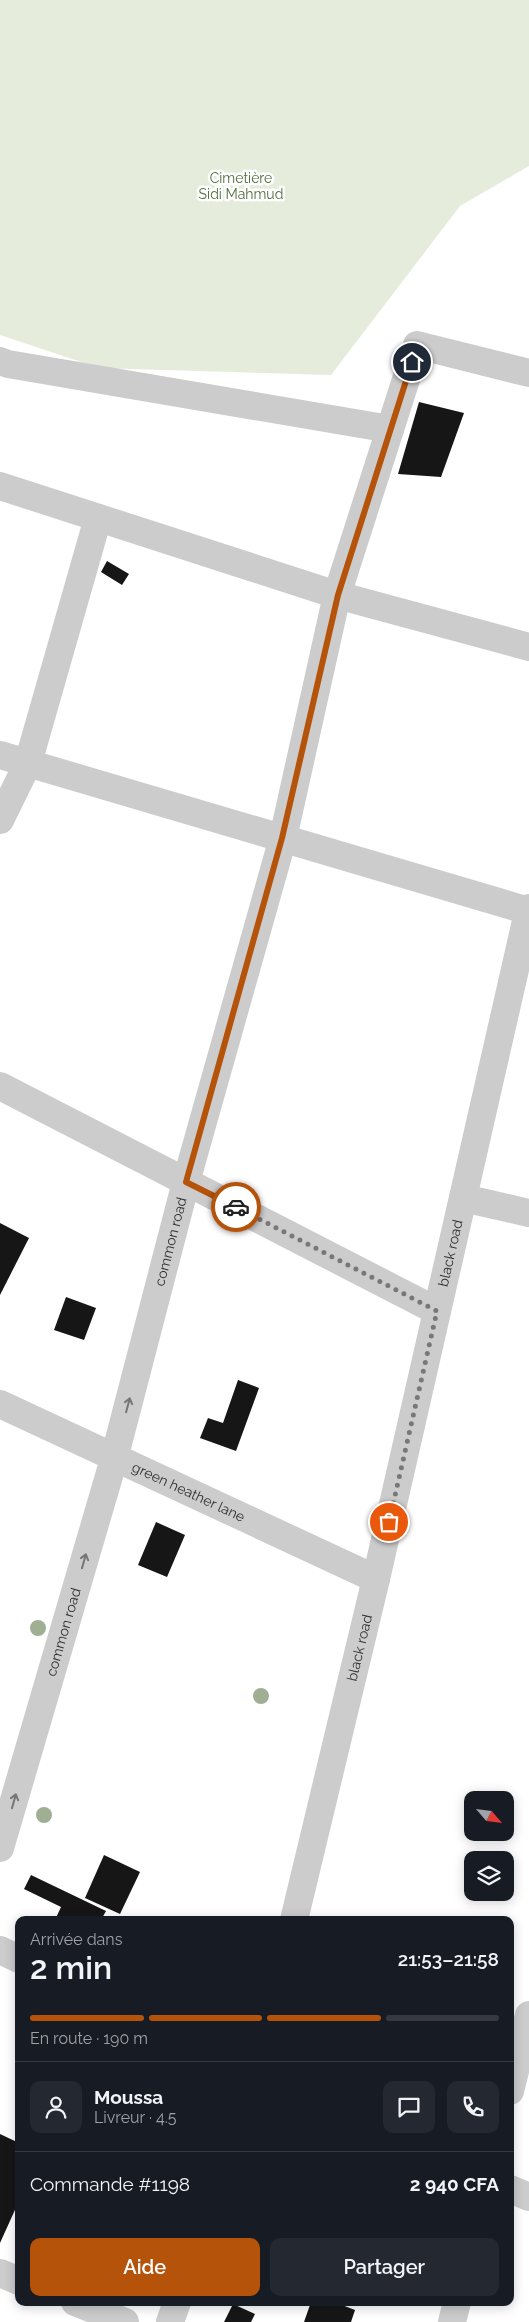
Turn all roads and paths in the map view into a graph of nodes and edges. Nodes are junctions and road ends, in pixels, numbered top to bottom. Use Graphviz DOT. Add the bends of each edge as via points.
graph roads {
  1 [pos="0,361"];
  2 [pos="529,373"];
  3 [pos="390,429"];
  4 [pos="0,486"];
  5 [pos="98,518"];
  6 [pos="338,595"];
  7 [pos="529,647"];
  8 [pos="0,755"];
  9 [pos="28,763"];
  10 [pos="0,820"];
  11 [pos="282,838"];
  12 [pos="529,910"];
  13 [pos="0,1086"];
  14 [pos="186,1182"];
  15 [pos="463,1198"];
  16 [pos="529,1213"];
  17 [pos="437,1311"];
  18 [pos="0,1404"];
  19 [pos="114,1459"];
  20 [pos="376,1579"];
  21 [pos="0,1848"];
  22 [pos="295,1916"];
  23 [pos="0,1950"];
  24 [pos="15,1957"];
  25 [pos="529,2015"];
  26 [pos="514,2075"];
  27 [pos="514,2191"];
  28 [pos="529,2197"];
  29 [pos="0,2273"];
  30 [pos="15,2279"];
  31 [pos="85,2306"];
  32 [pos="176,2306"];
  33 [pos="456,2306"];
  34 [pos="125,2322"];
  35 [pos="170,2322"];
  36 [pos="452,2322"];
  1 -- 3 [label="street"];
  2 -- 3 [label="street, common road" via="417,346"];
  3 -- 6 [label="street, common road"];
  4 -- 5 [label="street"];
  5 -- 6 [label="street"];
  5 -- 9 [label="street"];
  6 -- 7 [label="street"];
  6 -- 11 [label="street, common road"];
  8 -- 9 [label="street"];
  9 -- 10 [label="street"];
  9 -- 11 [label="street"];
  11 -- 12 [label="street"];
  11 -- 14 [label="street, common road"];
  12 -- 15 [label="street, black road"];
  13 -- 14 [label="street"];
  14 -- 17 [label="street"];
  19 -- 14 [label="street, common road, one-way"];
  15 -- 16 [label="street"];
  15 -- 17 [label="street, black road"];
  17 -- 20 [label="street, black road"];
  18 -- 19 [label="street, green heather lane"];
  19 -- 20 [label="street, green heather lane"];
  21 -- 19 [label="street, common road, one-way"];
  20 -- 22 [label="street, black road"];
  23 -- 24 [label="street"];
  25 -- 26 [label="street"];
  27 -- 28 [label="street"];
  29 -- 30 [label="street"];
  31 -- 34 [label="street"];
  32 -- 35 [label="street"];
  33 -- 36 [label="street"];
}
